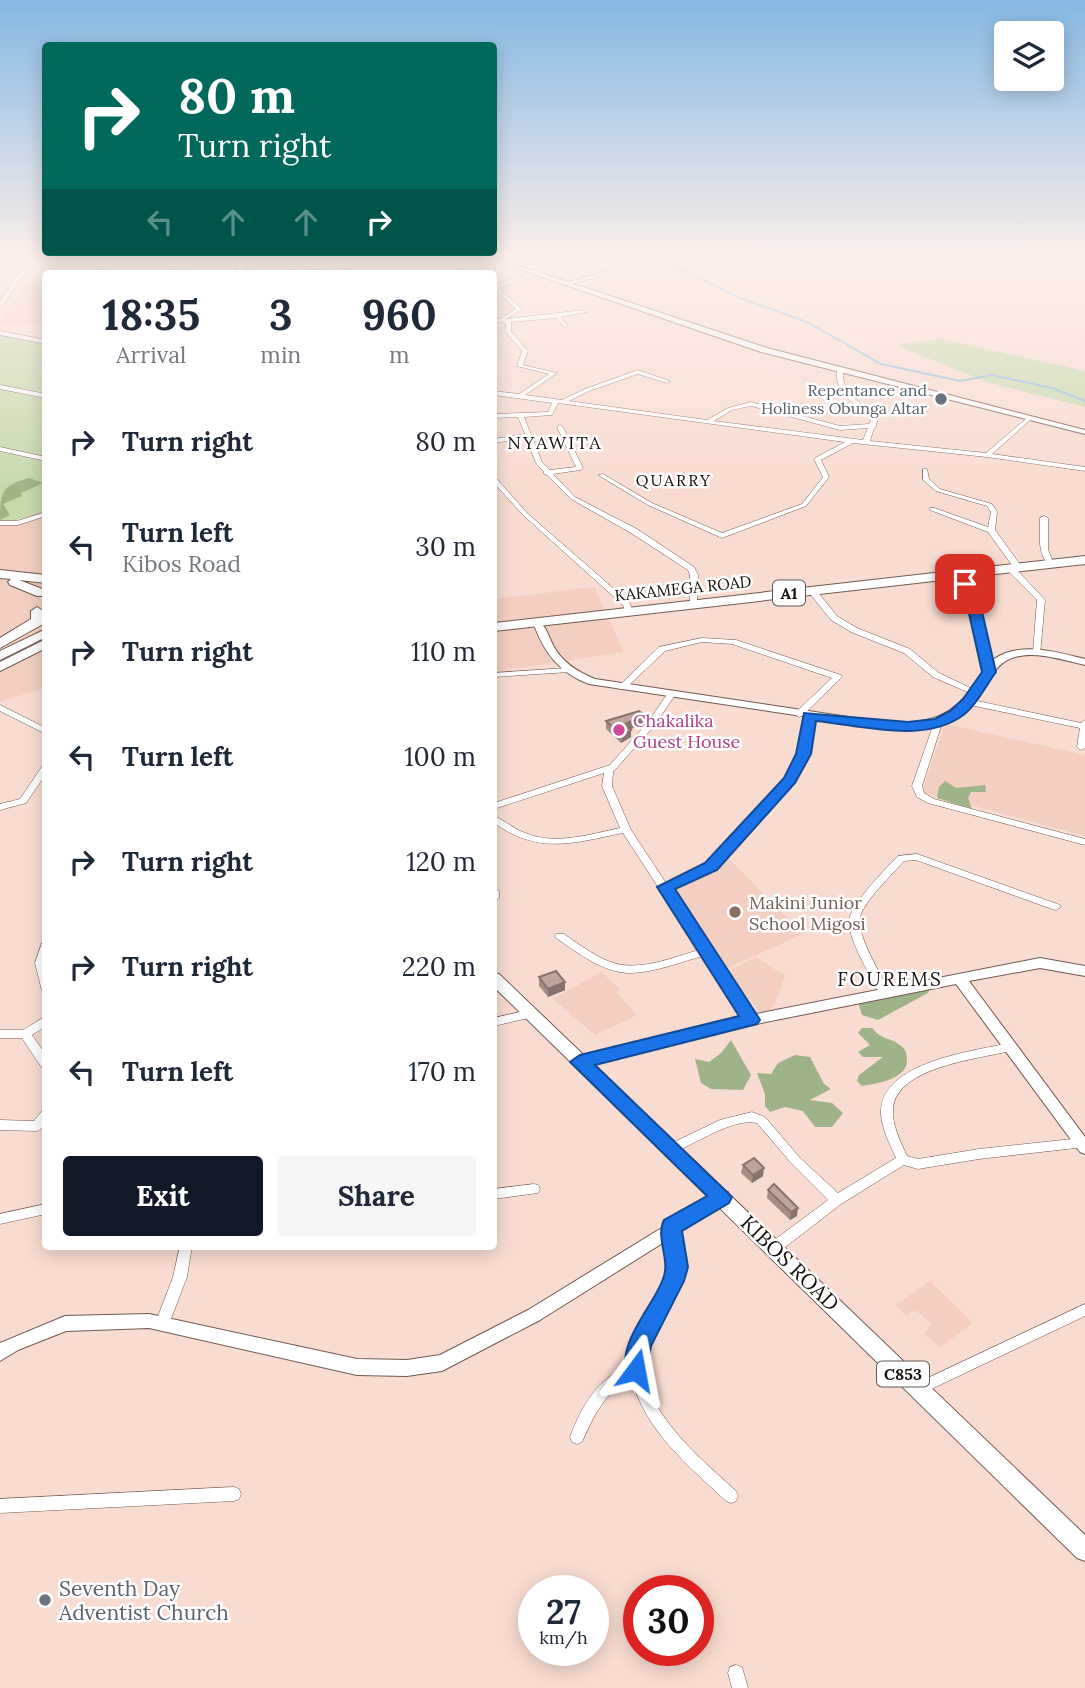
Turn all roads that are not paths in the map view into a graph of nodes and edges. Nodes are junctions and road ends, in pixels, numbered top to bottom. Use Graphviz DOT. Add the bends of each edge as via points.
graph roads {
  1 [pos="8,334"];
  2 [pos="510,334"];
  3 [pos="717,334"];
  4 [pos="42,341"];
  5 [pos="840,370"];
  6 [pos="667,381"];
  7 [pos="0,387"];
  8 [pos="497,393"];
  9 [pos="42,395"];
  10 [pos="519,397"];
  11 [pos="558,403"];
  12 [pos="520,415"];
  13 [pos="497,416"];
  14 [pos="1028,419"];
  15 [pos="709,421"];
  16 [pos="874,426"];
  17 [pos="560,427"];
  18 [pos="1085,432"];
  19 [pos="527,436"];
  20 [pos="497,441"];
  21 [pos="852,441"];
  22 [pos="866,442"];
  23 [pos="0,449"];
  24 [pos="987,455"];
  25 [pos="42,458"];
  26 [pos="1085,469"];
  27 [pos="925,470"];
  28 [pos="546,473"];
  29 [pos="600,475"];
  30 [pos="497,482"];
  31 [pos="932,509"];
  32 [pos="42,515"];
  33 [pos="1044,519"];
  34 [pos="0,523"];
  35 [pos="991,530"];
  36 [pos="1085,561"];
  37 [pos="1049,563"];
  38 [pos="1014,568"];
  39 [pos="0,575"];
  40 [pos="961,576"];
  41 [pos="42,579"];
  42 [pos="42,591"];
  43 [pos="42,593"];
  44 [pos="814,593"];
  45 [pos="693,604"];
  46 [pos="629,611"];
  47 [pos="41,614"];
  48 [pos="539,625"];
  49 [pos="497,628"];
  50 [pos="497,628"];
  51 [pos="42,631"];
  52 [pos="42,631"];
  53 [pos="0,644"];
  54 [pos="42,645"];
  55 [pos="0,650"];
  56 [pos="1037,652"];
  57 [pos="0,656"];
  58 [pos="1085,662"];
  59 [pos="0,667"];
  60 [pos="566,670"];
  61 [pos="989,672"];
  62 [pos="497,675"];
  63 [pos="622,687"];
  64 [pos="975,692"];
  65 [pos="671,695"];
  66 [pos="968,702"];
  67 [pos="0,708"];
  68 [pos="804,715"];
  69 [pos="938,723"];
  70 [pos="1085,725"];
  71 [pos="42,730"];
  72 [pos="1082,747"];
  73 [pos="612,767"];
  74 [pos="42,773"];
  75 [pos="497,805"];
  76 [pos="0,807"];
  77 [pos="497,821"];
  78 [pos="626,830"];
  79 [pos="1085,842"];
  80 [pos="665,887"];
  81 [pos="1056,907"];
  82 [pos="560,936"];
  83 [pos="705,952"];
  84 [pos="1085,971"];
  85 [pos="959,978"];
  86 [pos="497,981"];
  87 [pos="885,993"];
  88 [pos="529,1014"];
  89 [pos="751,1020"];
  90 [pos="497,1022"];
  91 [pos="42,1023"];
  92 [pos="0,1034"];
  93 [pos="25,1034"];
  94 [pos="1010,1047"];
  95 [pos="42,1059"];
  96 [pos="580,1062"];
  97 [pos="42,1119"];
  98 [pos="0,1125"];
  99 [pos="1083,1146"];
  100 [pos="672,1148"];
  101 [pos="903,1160"];
  102 [pos="534,1189"];
  103 [pos="497,1194"];
  104 [pos="722,1197"];
  105 [pos="837,1200"];
  106 [pos="42,1210"];
  107 [pos="1,1219"];
  108 [pos="671,1227"];
  109 [pos="774,1248"];
  110 [pos="185,1250"];
  111 [pos="1085,1310"];
  112 [pos="162,1324"];
  113 [pos="0,1353"];
  114 [pos="636,1370"];
  115 [pos="919,1389"];
  116 [pos="578,1437"];
  117 [pos="234,1494"];
  118 [pos="731,1496"];
  119 [pos="0,1506"];
  120 [pos="1085,1550"];
  1 -- 4 [label="street"];
  2 -- 10 [label="street" via="525,351 520,366 554,373"];
  3 -- 5 [label="street"];
  5 -- 14 [label="street"];
  5 -- 16 [label="street" via="839,384 873,416"];
  6 -- 11 [label="street" via="638,372"];
  7 -- 9 [label="street"];
  8 -- 10 [label="street"];
  10 -- 11 [label="street"];
  11 -- 12 [label="street" via="551,413"];
  11 -- 15 [label="street"];
  12 -- 13 [label="street"];
  12 -- 19 [label="street"];
  14 -- 18 [label="street"];
  14 -- 24 [label="street"];
  15 -- 16 [label="street" via="751,404 840,428"];
  15 -- 21 [label="street"];
  16 -- 22 [label="street"];
  17 -- 28 [label="street" via="580,468"];
  19 -- 20 [label="street"];
  19 -- 28 [label="street"];
  21 -- 22 [label="street"];
  21 -- 29 [label="street" via="817,459 826,477 804,505 722,536 650,504"];
  22 -- 24 [label="street"];
  23 -- 25 [label="street"];
  24 -- 26 [label="street"];
  27 -- 35 [label="street" via="926,480 938,490 990,505 994,512"];
  28 -- 45 [label="street" via="579,503 635,531 691,569"];
  30 -- 46 [label="street"];
  31 -- 35 [label="street"];
  32 -- 34 [label="street"];
  33 -- 37 [label="street"];
  35 -- 38 [label="street"];
  36 -- 37 [label="highway, KAKAMEGA ROAD / A1"];
  36 -- 38 [label="highway, KAKAMEGA ROAD / A1"];
  37 -- 38 [label="highway, KAKAMEGA ROAD / A1"];
  38 -- 40 [label="highway, KAKAMEGA ROAD / A1"];
  38 -- 45 [label="highway, KAKAMEGA ROAD / A1"];
  38 -- 56 [label="street" via="1041,600"];
  39 -- 41 [label="highway"];
  39 -- 42 [label="highway"];
  40 -- 44 [label="highway, KAKAMEGA ROAD / A1"];
  40 -- 61 [label="street" via="970,590"];
  43 -- 47 [label="highway" via="36,605"];
  44 -- 48 [label="highway, KAKAMEGA ROAD / A1"];
  44 -- 64 [label="street" via="834,618 907,651 936,676"];
  45 -- 46 [label="highway, KAKAMEGA ROAD / A1"];
  46 -- 49 [label="highway, KAKAMEGA ROAD / A1"];
  47 -- 53 [label="highway" via="32,627"];
  48 -- 50 [label="highway, KAKAMEGA ROAD / A1"];
  48 -- 60 [label="street" via="554,659"];
  51 -- 55 [label="main road"];
  52 -- 57 [label="main road"];
  54 -- 59 [label="highway"];
  56 -- 58 [label="street"];
  56 -- 61 [label="street" via="1003,657"];
  60 -- 62 [label="street"];
  60 -- 63 [label="street" via="593,682"];
  61 -- 64 [label="street"];
  63 -- 65 [label="street"];
  63 -- 68 [label="street" via="662,649 719,639 838,677"];
  64 -- 66 [label="street"];
  65 -- 68 [label="street"];
  65 -- 73 [label="street"];
  66 -- 69 [label="street"];
  66 -- 70 [label="street"];
  67 -- 71 [label="street"];
  68 -- 69 [label="street" via="895,726"];
  68 -- 80 [label="street" via="804,754 790,780 711,867"];
  69 -- 79 [label="street" via="917,786 920,795"];
  70 -- 72 [label="street"];
  73 -- 75 [label="street"];
  73 -- 78 [label="street" via="607,786"];
  74 -- 76 [label="street" via="23,801"];
  77 -- 78 [label="street" via="523,839 542,843"];
  78 -- 80 [label="street"];
  80 -- 83 [label="street"];
  81 -- 87 [label="street" via="918,857 901,859 854,919 856,936"];
  82 -- 83 [label="street" via="594,961 621,972"];
  83 -- 89 [label="street"];
  84 -- 85 [label="street" via="1040,963"];
  85 -- 87 [label="street"];
  85 -- 94 [label="street"];
  86 -- 88 [label="main road, KIBOS ROAD / C853"];
  87 -- 89 [label="street"];
  88 -- 90 [label="street"];
  88 -- 96 [label="main road, KIBOS ROAD / C853"];
  89 -- 96 [label="street"];
  91 -- 93 [label="street"];
  92 -- 93 [label="street"];
  93 -- 95 [label="street"];
  94 -- 99 [label="street"];
  94 -- 101 [label="street" via="919,1071 894,1087 886,1106"];
  96 -- 100 [label="main road, KIBOS ROAD / C853"];
  97 -- 98 [label="street" via="37,1126"];
  99 -- 101 [label="street" via="918,1164"];
  100 -- 104 [label="main road, KIBOS ROAD / C853"];
  100 -- 105 [label="street" via="714,1126 752,1117 761,1120"];
  101 -- 105 [label="street"];
  102 -- 103 [label="street"];
  104 -- 108 [label="street"];
  104 -- 109 [label="main road, KIBOS ROAD / C853"];
  105 -- 109 [label="street"];
  106 -- 107 [label="street"];
  108 -- 112 [label="street" via="534,1315 443,1363 357,1367"];
  108 -- 114 [label="street" via="677,1267 674,1281 640,1345"];
  109 -- 115 [label="main road, KIBOS ROAD / C853"];
  110 -- 112 [label="street"];
  111 -- 115 [label="street"];
  112 -- 113 [label="street" via="65,1324"];
  114 -- 116 [label="street" via="623,1374 600,1393"];
  114 -- 118 [label="street" via="652,1408 675,1443"];
  115 -- 120 [label="main road, KIBOS ROAD / C853"];
  117 -- 119 [label="street"];
}
